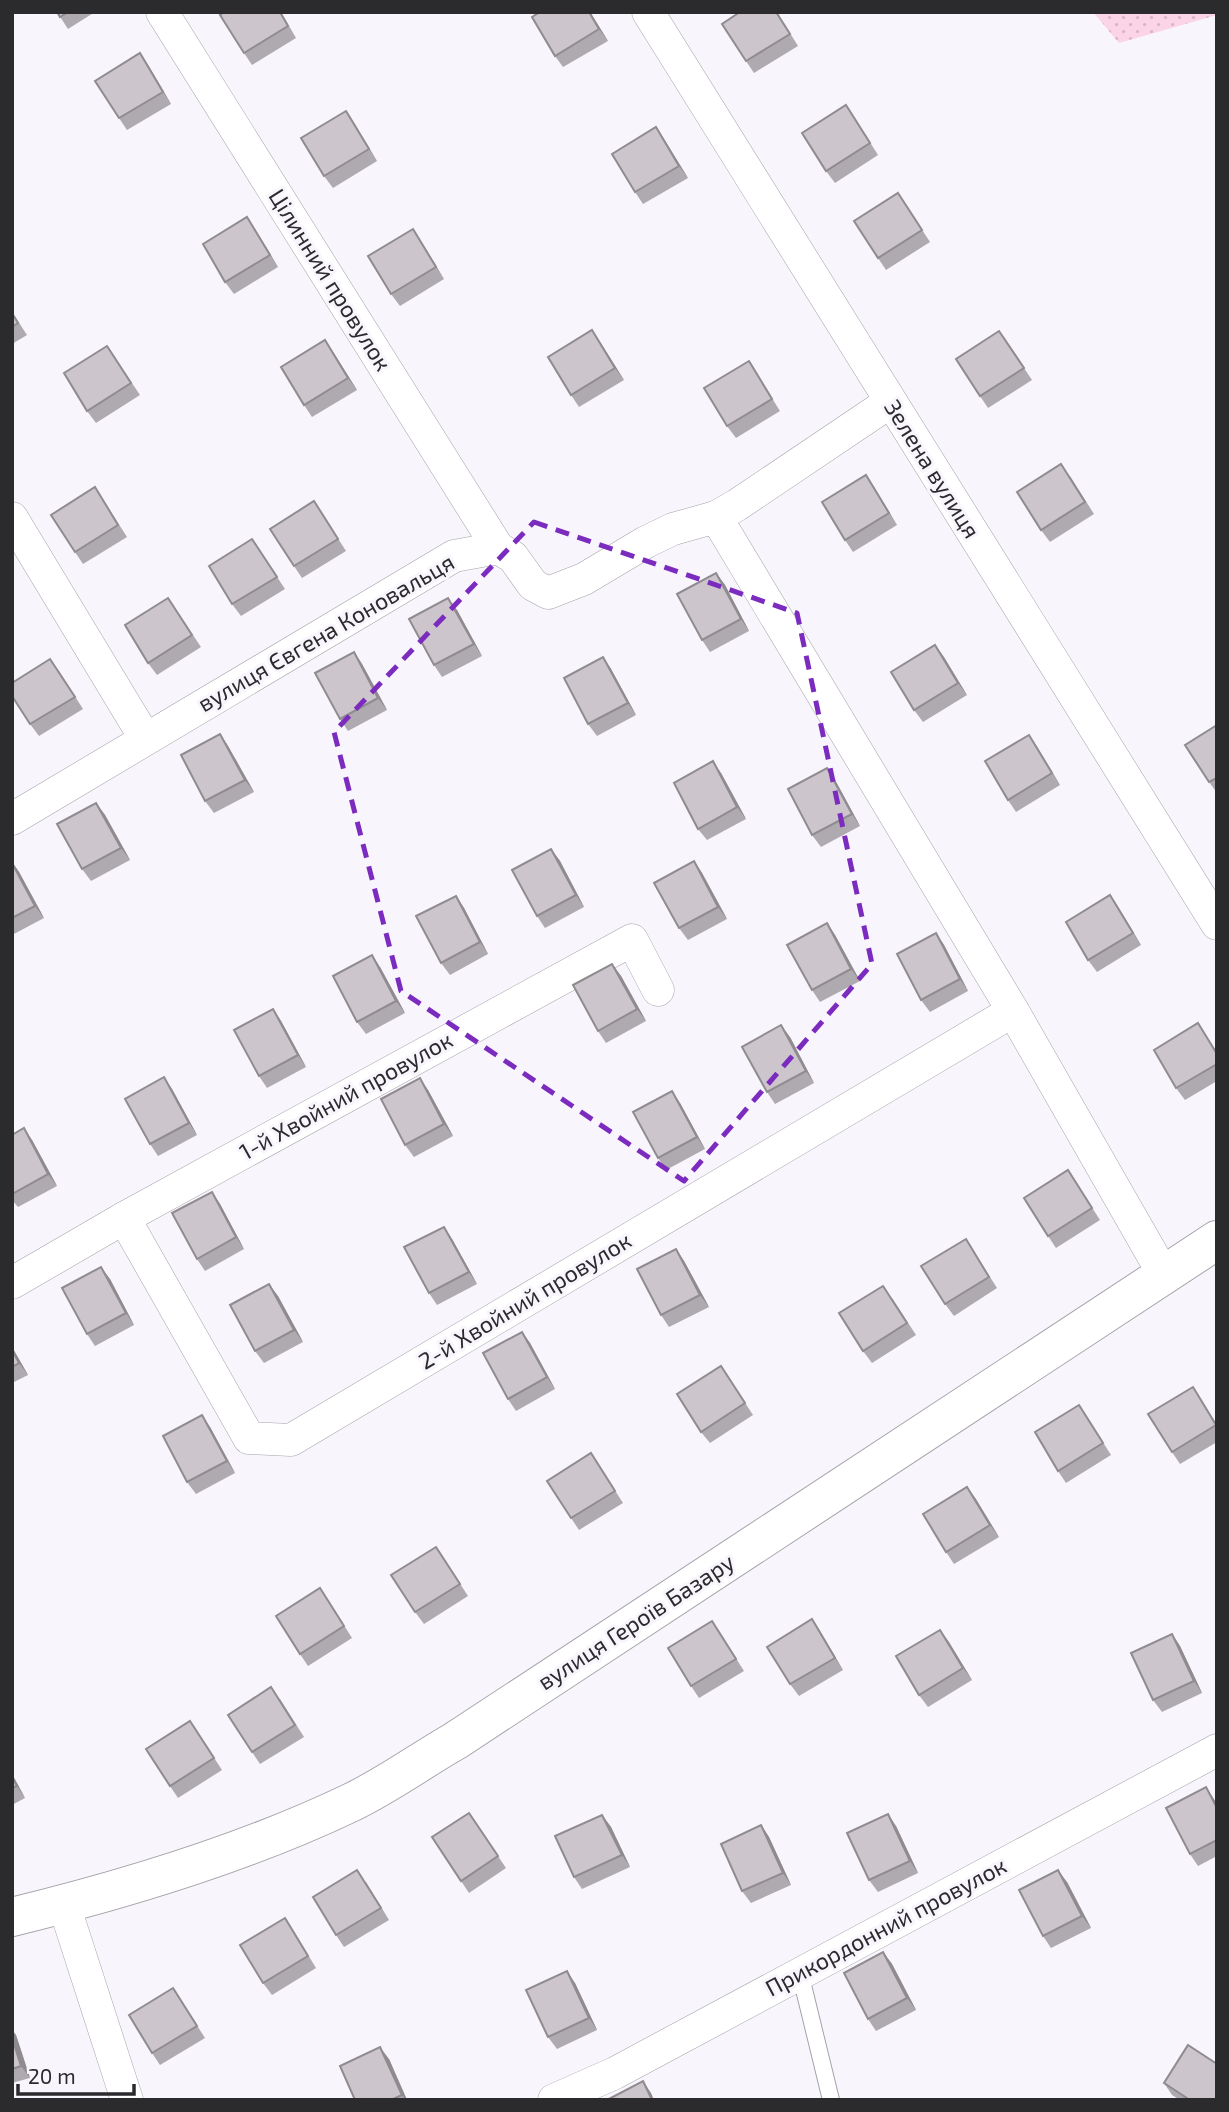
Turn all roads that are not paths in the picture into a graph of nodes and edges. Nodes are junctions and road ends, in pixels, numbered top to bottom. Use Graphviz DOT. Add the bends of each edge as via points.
graph roads {
  1 [pos="162,12"];
  2 [pos="648,12"];
  3 [pos="890,402"];
  4 [pos="716,517"];
  5 [pos="12,518"];
  6 [pos="498,548"];
  7 [pos="145,738"];
  8 [pos="12,819"];
  9 [pos="1217,924"];
  10 [pos="658,990"];
  11 [pos="1013,1011"];
  12 [pos="124,1218"];
  13 [pos="1217,1240"];
  14 [pos="1164,1275"];
  15 [pos="12,1283"];
  16 [pos="1217,1750"];
  17 [pos="64,1905"];
  18 [pos="12,1917"];
  19 [pos="800,1973"];
  20 [pos="127,2100"];
  21 [pos="554,2100"];
  22 [pos="831,2100"];
  1 -- 6 [label="street, Цілинний провулок"];
  2 -- 3 [label="street, Зелена вулиця"];
  3 -- 4 [label="street"];
  3 -- 9 [label="street, Зелена вулиця"];
  4 -- 6 [label="street" via="646,542 584,579 548,593 533,585 513,557"];
  4 -- 11 [label="street"];
  5 -- 7 [label="street"];
  6 -- 7 [label="street, вулиця Євгена Коновальця" via="454,556"];
  7 -- 8 [label="street, вулиця Євгена Коновальця"];
  10 -- 12 [label="street, 1-й Хвойний провулок" via="632,940"];
  11 -- 12 [label="street, 2-й Хвойний провулок" via="291,1440 249,1438"];
  11 -- 14 [label="street"];
  12 -- 15 [label="street, 1-й Хвойний провулок"];
  13 -- 14 [label="main road, вулиця Героїв Базару"];
  14 -- 17 [label="main road, вулиця Героїв Базару" via="467,1733 352,1802 227,1855"];
  16 -- 19 [label="street, Прикордонний провулок"];
  17 -- 18 [label="main road, вулиця Героїв Базару"];
  17 -- 20 [label="street"];
  19 -- 21 [label="street, Прикордонний провулок" via="615,2073"];
  19 -- 22 [label="lane"];
}
